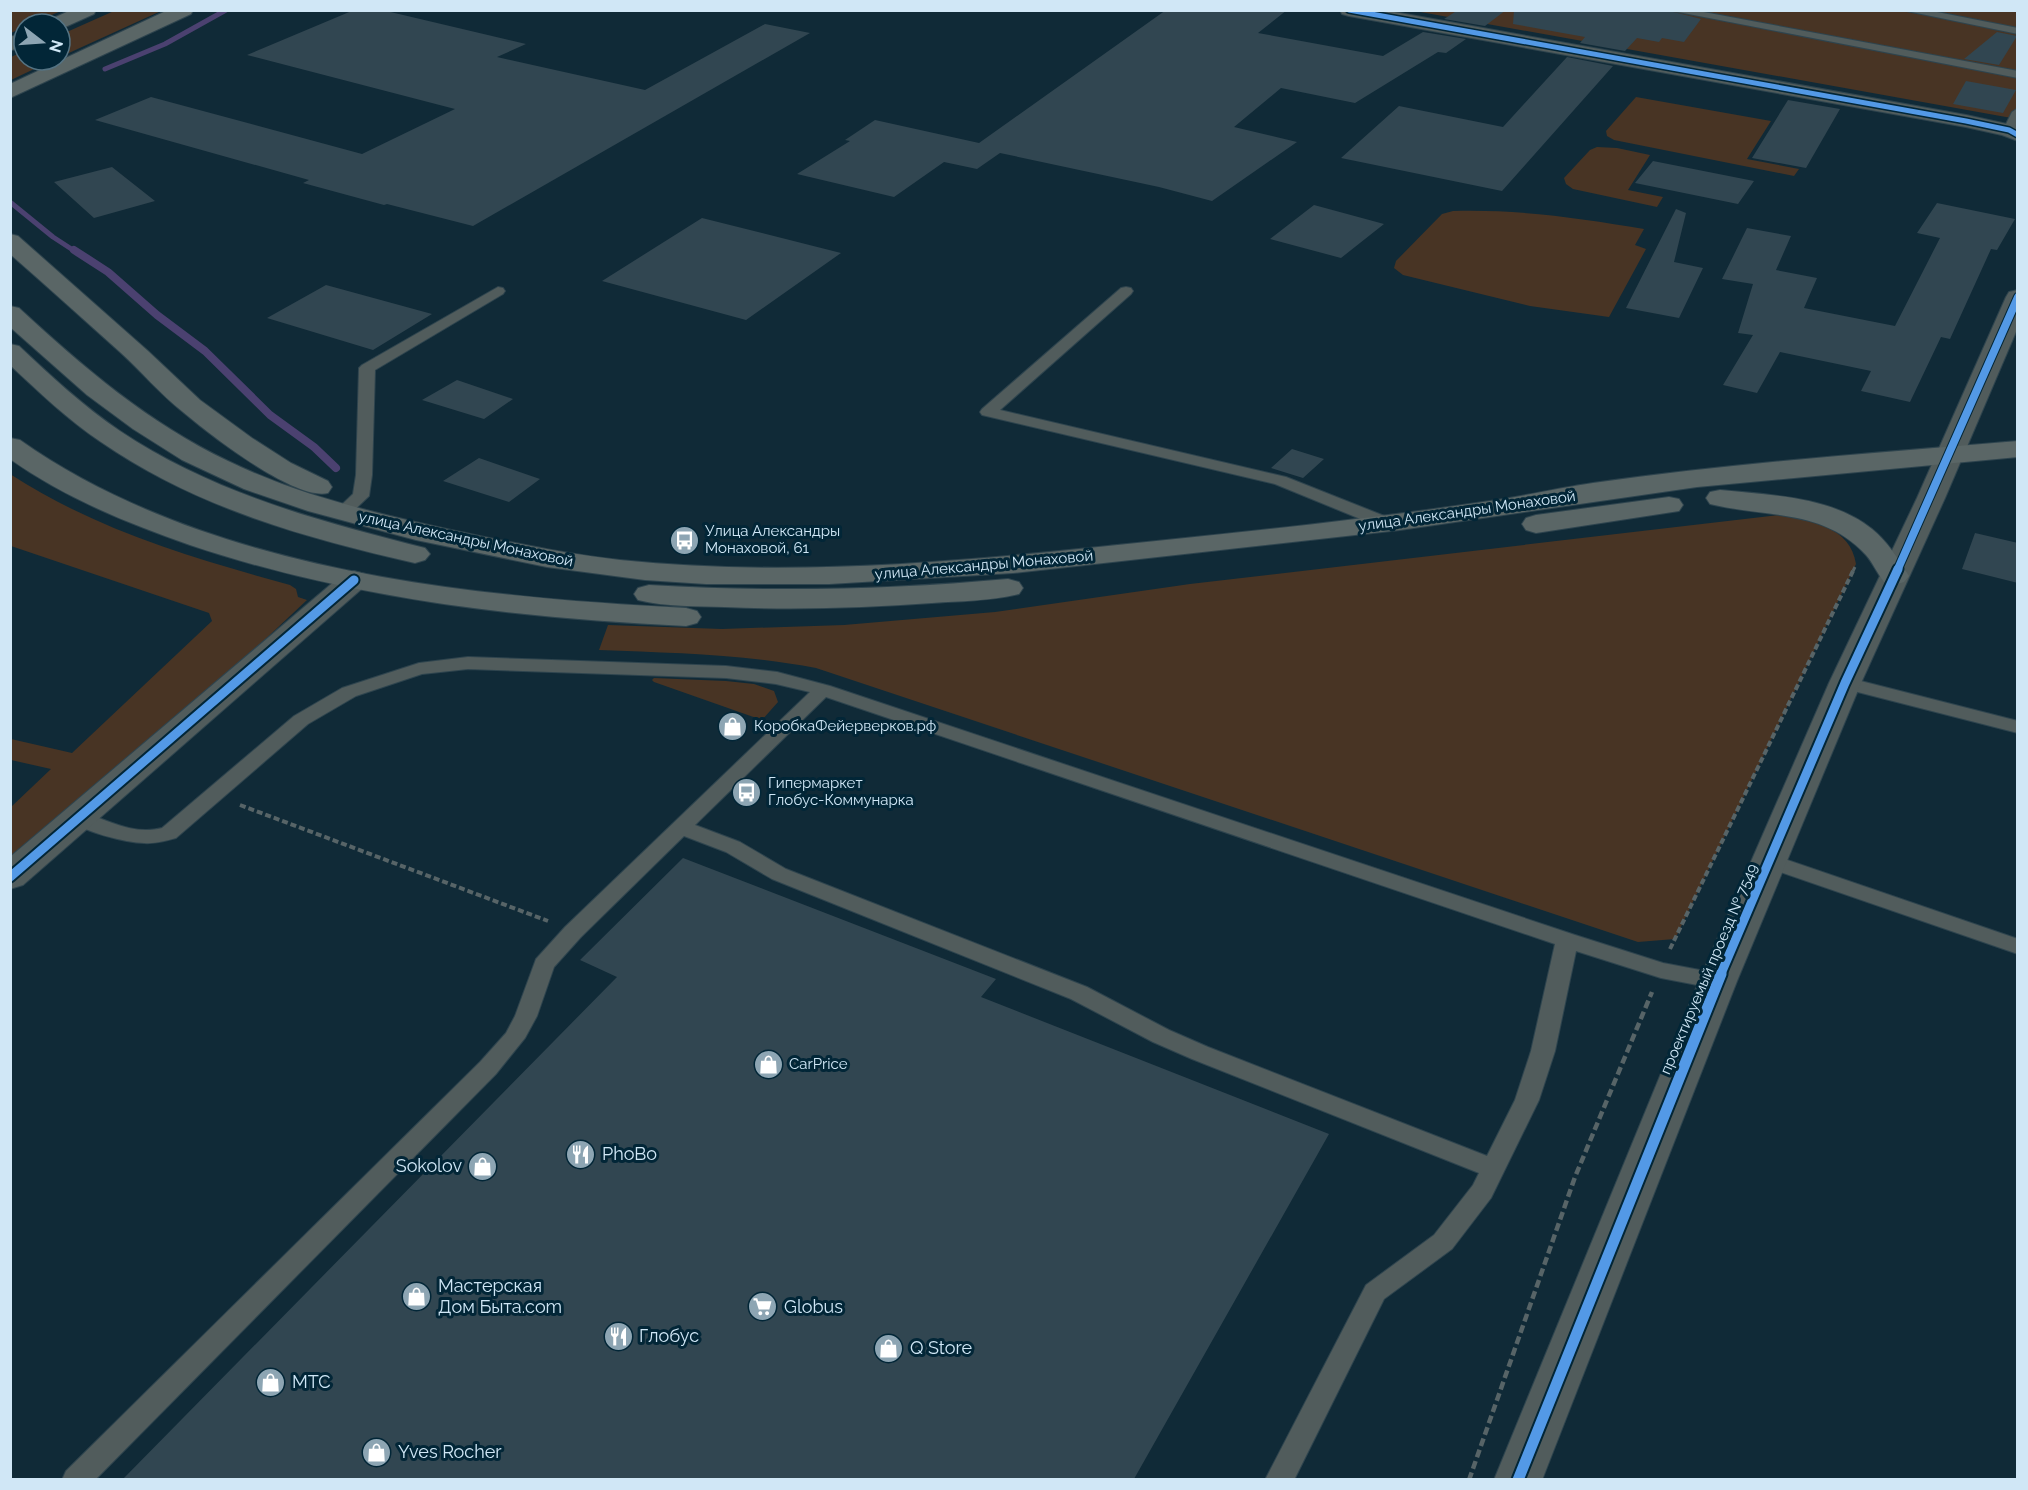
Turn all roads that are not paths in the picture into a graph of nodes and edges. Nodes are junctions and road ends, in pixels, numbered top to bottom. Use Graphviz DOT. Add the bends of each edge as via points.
graph roads {
  1 [pos="87,10"];
  2 [pos="184,10"];
  3 [pos="1349,10"];
  4 [pos="1672,10"];
  5 [pos="1907,10"];
  6 [pos="72,17"];
  7 [pos="2018,31"];
  8 [pos="2018,75"];
  9 [pos="10,92"];
  10 [pos="2018,112"];
  11 [pos="2013,133"];
  12 [pos="10,241"];
  13 [pos="498,291"];
  14 [pos="1126,291"];
  15 [pos="2018,297"];
  16 [pos="10,313"];
  17 [pos="10,351"];
  18 [pos="10,446"];
  19 [pos="2018,449"];
  20 [pos="1944,465"];
  21 [pos="2018,468"];
  22 [pos="1720,498"];
  23 [pos="348,507"];
  24 [pos="1386,524"];
  25 [pos="1894,576"];
  26 [pos="354,580"];
  27 [pos="1035,585"];
  28 [pos="1845,683"];
  29 [pos="823,690"];
  30 [pos="2018,727"];
  31 [pos="79,818"];
  32 [pos="681,827"];
  33 [pos="1770,861"];
  34 [pos="10,877"];
  35 [pos="1567,940"];
  36 [pos="2018,947"];
  37 [pos="1718,981"];
  38 [pos="1493,1168"];
  39 [pos="76,1479"];
  40 [pos="1279,1479"];
  41 [pos="1518,1479"];
  1 -- 6 [label="main road"];
  2 -- 9 [label="main road"];
  3 -- 11 [label="street"];
  4 -- 8 [label="lane"];
  5 -- 7 [label="lane"];
  10 -- 11 [label="lane"];
  12 -- 23 [label="main road" via="208,419 281,469"];
  13 -- 23 [label="lane" via="367,368 364,475 361,496"];
  14 -- 24 [label="lane" via="988,412 1280,480"];
  15 -- 20 [label="street, проектируемый проезд № 7549"];
  16 -- 23 [label="main road, улица Александры Монаховой" via="107,399 194,455 259,485"];
  17 -- 27 [label="main road, улица Александры Монаховой" via="76,411 164,469 232,501 367,543 510,574 628,592 702,598 850,599"];
  18 -- 26 [label="main road" via="81,491 153,522 242,552"];
  19 -- 20 [label="main road, улица Александры Монаховой"];
  20 -- 21 [label="main road, улица Александры Монаховой"];
  20 -- 22 [label="main road, улица Александры Монаховой"];
  20 -- 24 [label="main road, улица Александры Монаховой" via="1780,470 1593,492"];
  20 -- 25 [label="street, проектируемый проезд № 7549"];
  22 -- 25 [label="main road" via="1785,506 1833,519 1875,548"];
  22 -- 27 [label="main road, улица Александры Монаховой" via="1378,545"];
  23 -- 24 [label="main road, улица Александры Монаховой" via="460,541 527,555 642,571 816,576 1034,564"];
  25 -- 28 [label="street, проектируемый проезд № 7549"];
  26 -- 27 [label="main road" via="537,608 734,619 846,615 937,604"];
  26 -- 31 [label="street"];
  28 -- 30 [label="lane"];
  28 -- 33 [label="street, проектируемый проезд № 7549"];
  29 -- 31 [label="lane" via="777,678 726,672 468,663 419,669 349,692 301,720 169,832 131,837"];
  29 -- 32 [label="lane"];
  29 -- 35 [label="lane"];
  31 -- 34 [label="street"];
  32 -- 38 [label="lane" via="733,847 779,874 1079,993 1200,1053"];
  32 -- 39 [label="lane" via="544,964 526,1016 514,1038 488,1068"];
  33 -- 36 [label="lane"];
  33 -- 37 [label="street, проектируемый проезд № 7549"];
  35 -- 37 [label="lane" via="1661,970"];
  35 -- 38 [label="lane" via="1544,1051 1527,1100"];
  37 -- 41 [label="street, проектируемый проезд № 7549"];
  38 -- 40 [label="lane" via="1482,1191 1443,1242 1375,1292"];
}
